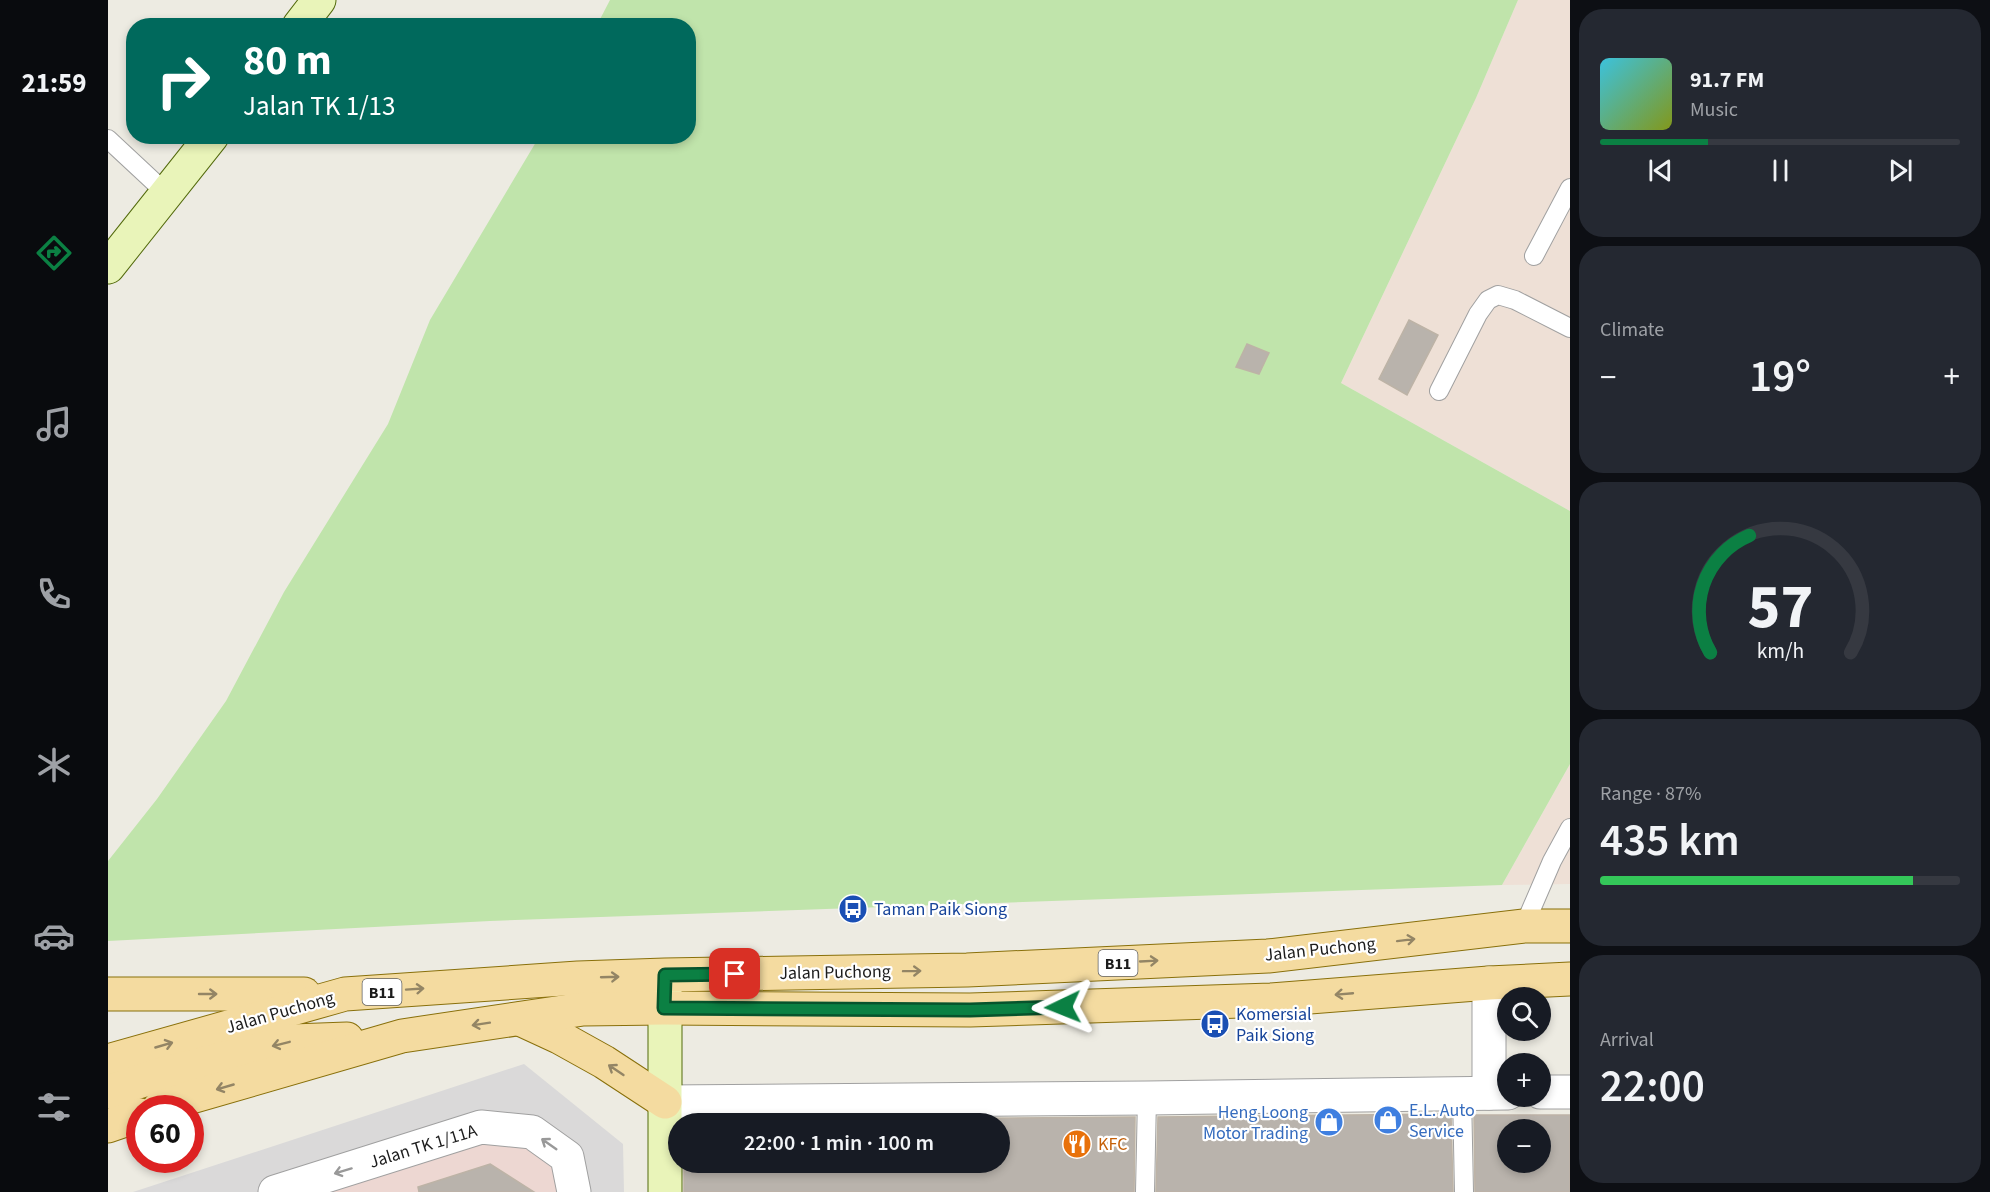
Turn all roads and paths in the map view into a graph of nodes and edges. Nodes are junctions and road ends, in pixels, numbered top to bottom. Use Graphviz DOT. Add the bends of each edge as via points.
graph roads {
  1 [pos="319,0"];
  2 [pos="305,18"];
  3 [pos="108,139"];
  4 [pos="206,144"];
  5 [pos="1570,188"];
  6 [pos="167,194"];
  7 [pos="1534,256"];
  8 [pos="108,267"];
  9 [pos="1570,328"];
  10 [pos="1439,391"];
  11 [pos="1570,828"];
  12 [pos="1524,926"];
  13 [pos="1570,926"];
  14 [pos="665,975"];
  15 [pos="1570,980"];
  16 [pos="1489,982"];
  17 [pos="108,994"];
  18 [pos="345,994"];
  19 [pos="664,1008"];
  20 [pos="520,1018"];
  21 [pos="402,1036"];
  22 [pos="108,1061"];
  23 [pos="108,1092"];
  24 [pos="1551,1092"];
  25 [pos="1570,1092"];
  26 [pos="1486,1093"];
  27 [pos="198,1095"];
  28 [pos="1147,1098"];
  29 [pos="665,1102"];
  30 [pos="126,1120"];
  31 [pos="108,1126"];
  32 [pos="275,1192"];
  33 [pos="574,1192"];
  34 [pos="665,1192"];
  35 [pos="1145,1192"];
  36 [pos="1464,1192"];
  1 -- 2 [label="street"];
  3 -- 6 [label="lane"];
  4 -- 6 [label="street"];
  5 -- 7 [label="lane"];
  6 -- 8 [label="street"];
  9 -- 10 [label="lane" via="1498,295 1488,300 1478,314"];
  11 -- 12 [label="lane"];
  12 -- 13 [label="main road, Jalan Puchong / B11"];
  14 -- 12 [label="main road, Jalan Puchong / B11, one-way" via="967,970 1268,956"];
  18 -- 14 [label="main road, Jalan Puchong / B11, one-way"];
  14 -- 19 [label="street"];
  15 -- 16 [label="main road, Jalan Puchong"];
  16 -- 19 [label="main road, Jalan Puchong, one-way" via="1271,1000 981,1010"];
  16 -- 26 [label="street"];
  17 -- 18 [label="main road, one-way"];
  22 -- 18 [label="main road, Jalan Puchong / B11, one-way"];
  19 -- 20 [label="main road, Jalan Puchong" via="584,1009"];
  19 -- 29 [label="street"];
  20 -- 21 [label="main road, Jalan Puchong, one-way"];
  29 -- 20 [label="main road, one-way" via="604,1062"];
  21 -- 23 [label="main road, one-way" via="294,1041 162,1074"];
  21 -- 27 [label="main road, Jalan Puchong, one-way"];
  24 -- 25 [label="street"];
  26 -- 28 [label="street"];
  26 -- 36 [label="lane"];
  28 -- 29 [label="street"];
  28 -- 35 [label="lane"];
  29 -- 34 [label="street"];
  30 -- 31 [label="main road"];
  33 -- 32 [label="street, Jalan TK 1/11A, one-way" via="567,1157 532,1132 481,1127"];
}
